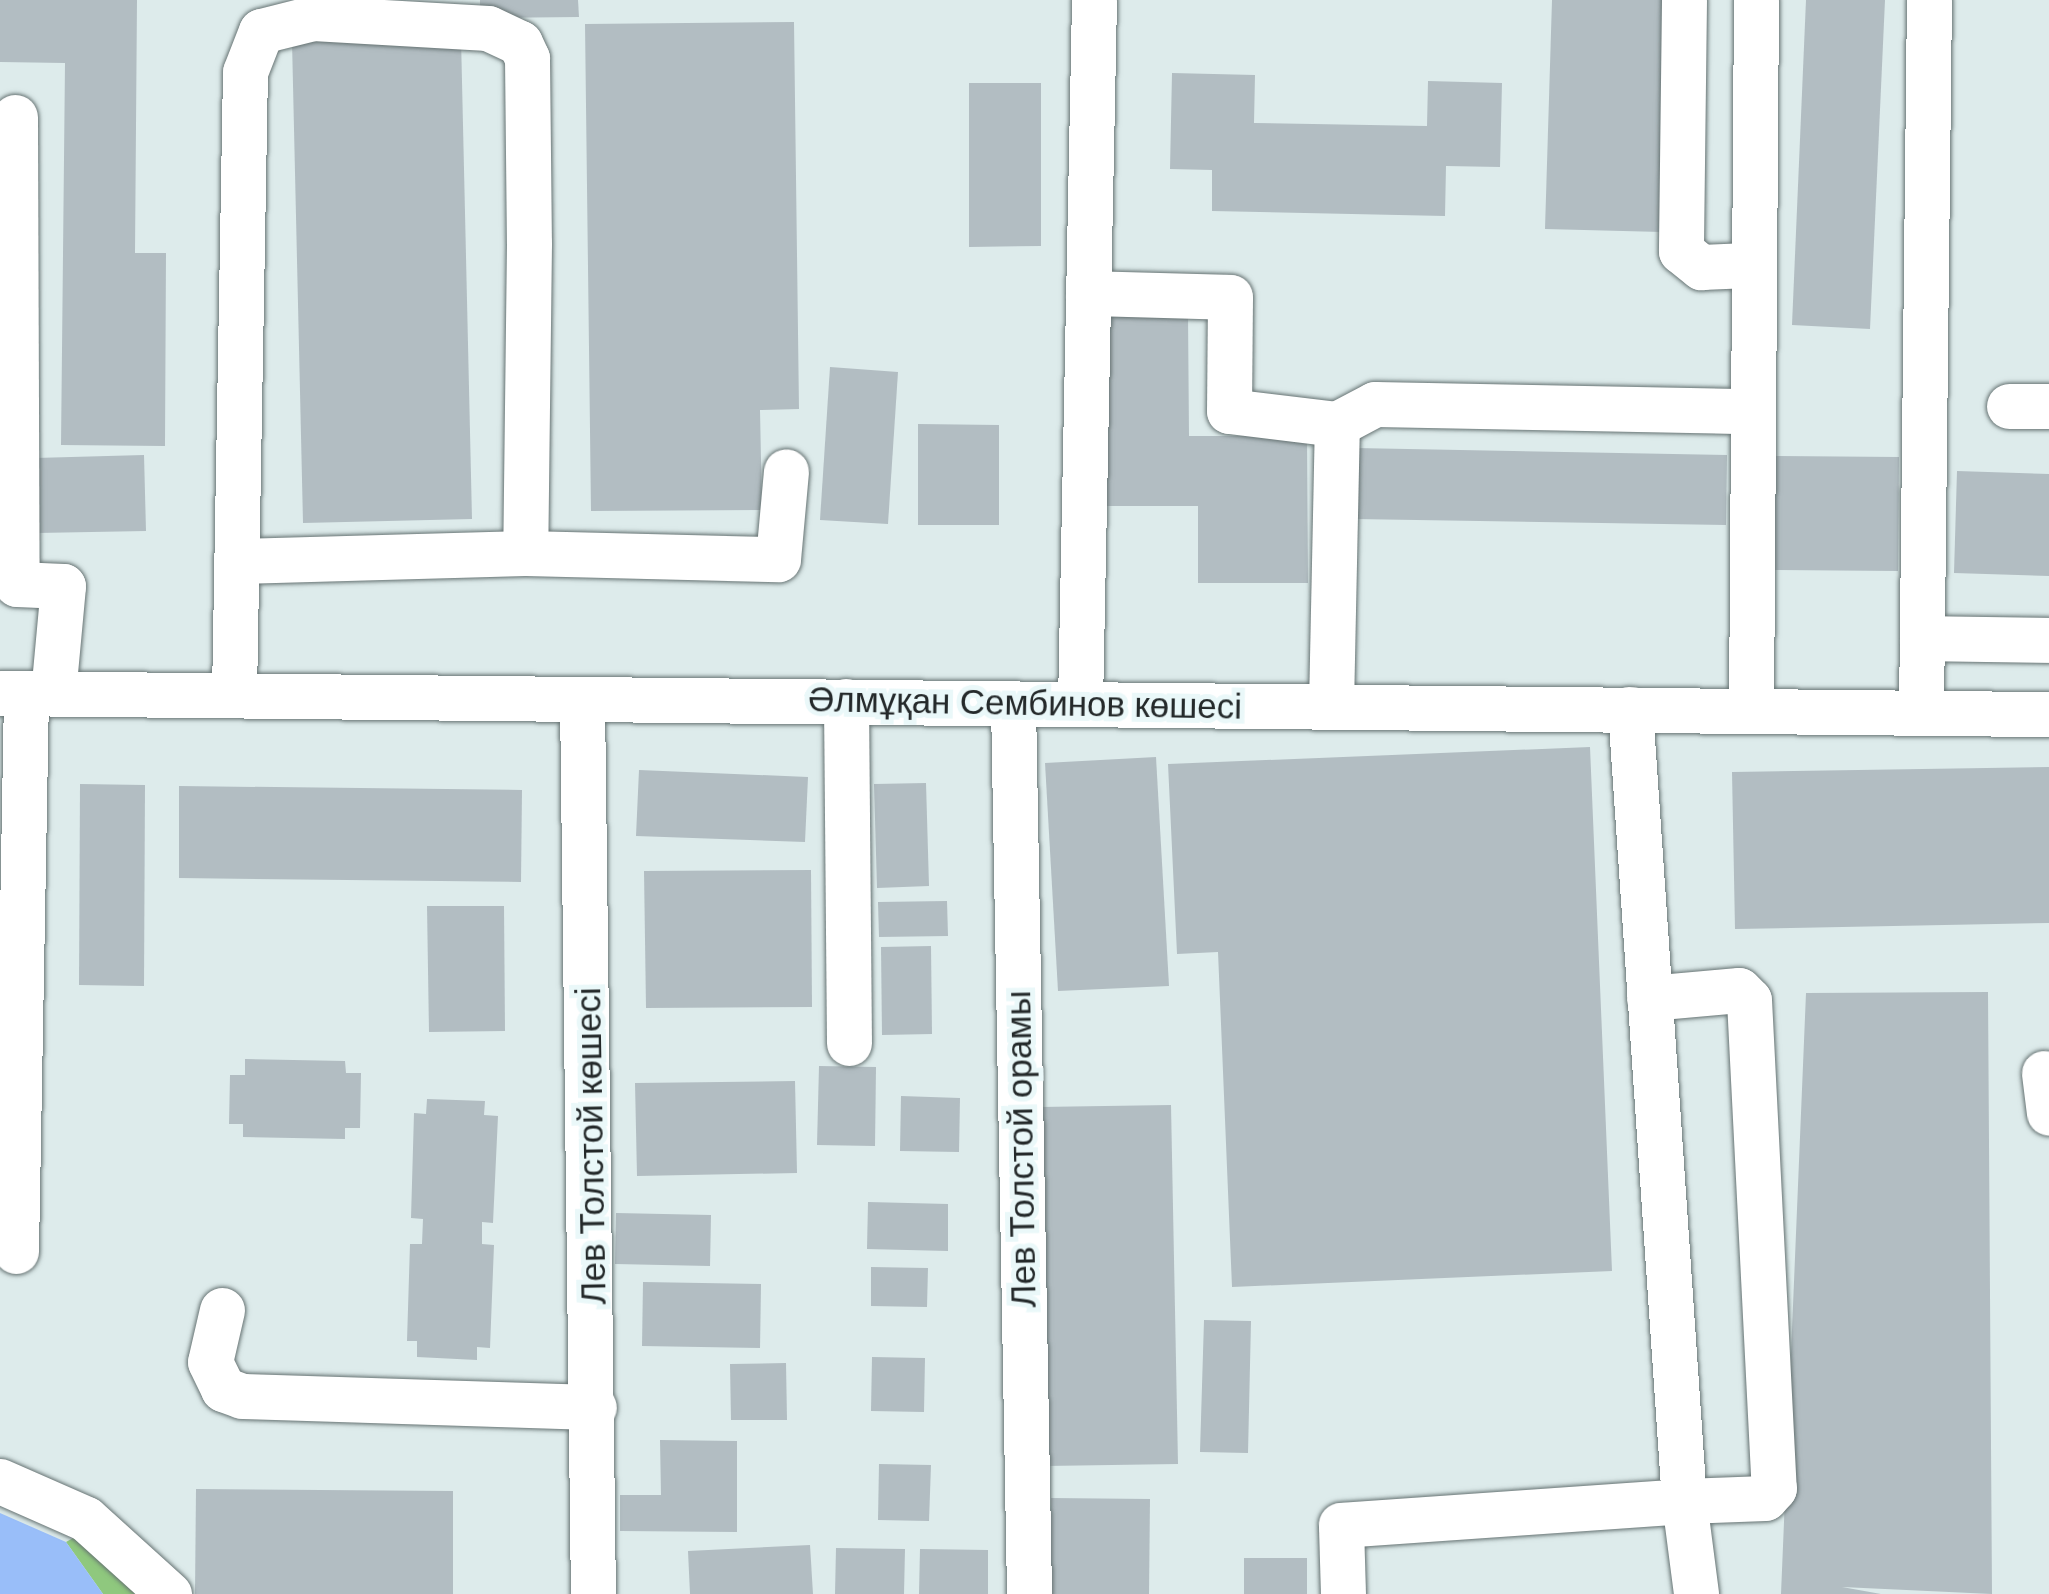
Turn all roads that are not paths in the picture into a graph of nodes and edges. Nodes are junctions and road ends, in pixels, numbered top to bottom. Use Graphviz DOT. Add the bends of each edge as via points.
graph roads {
  1 [pos="1094,0"];
  2 [pos="1684,0"];
  3 [pos="1756,0"];
  4 [pos="1929,0"];
  5 [pos="15,117"];
  6 [pos="1748,265"];
  7 [pos="1088,293"];
  8 [pos="1749,410"];
  9 [pos="1337,424"];
  10 [pos="786,471"];
  11 [pos="525,552"];
  12 [pos="239,561"];
  13 [pos="1922,638"];
  14 [pos="2049,640"];
  15 [pos="26,693"];
  16 [pos="234,695"];
  17 [pos="582,698"];
  18 [pos="846,701"];
  19 [pos="1013,703"];
  20 [pos="1080,704"];
  21 [pos="1331,706"];
  22 [pos="1630,709"];
  23 [pos="1751,710"];
  24 [pos="1921,712"];
  25 [pos="2049,714"];
  26 [pos="1649,998"];
  27 [pos="849,1043"];
  28 [pos="16,1251"];
  29 [pos="222,1310"];
  30 [pos="594,1407"];
  31 [pos="0,1481"];
  32 [pos="1684,1501"];
  33 [pos="170,1594"];
  34 [pos="593,1594"];
  35 [pos="1029,1594"];
  36 [pos="1343,1594"];
  37 [pos="1696,1594"];
  1 -- 7 [label="street"];
  2 -- 6 [label="street" via="1681,251 1701,267"];
  3 -- 6 [label="street"];
  4 -- 13 [label="street"];
  5 -- 15 [label="street" via="17,584 62,586"];
  6 -- 8 [label="street"];
  7 -- 9 [label="street" via="1230,296 1229,412"];
  7 -- 20 [label="street"];
  8 -- 9 [label="street" via="1375,404"];
  8 -- 23 [label="street"];
  9 -- 21 [label="street"];
  10 -- 11 [label="street" via="778,559"];
  11 -- 12 [label="street"];
  11 -- 12 [label="street" via="527,58 520,42 488,28 312,18 261,30 245,72"];
  12 -- 16 [label="street"];
  13 -- 14 [label="street"];
  13 -- 24 [label="street"];
  15 -- 16 [label="street, Әлмұқан Сембинов көшесі"];
  15 -- 28 [label="street"];
  16 -- 17 [label="street, Әлмұқан Сембинов көшесі"];
  17 -- 18 [label="street, Әлмұқан Сембинов көшесі"];
  17 -- 30 [label="street, Лев Толстой көшесі"];
  18 -- 19 [label="street, Әлмұқан Сембинов көшесі"];
  18 -- 27 [label="street"];
  19 -- 20 [label="street, Әлмұқан Сембинов көшесі"];
  19 -- 35 [label="street, Лев Толстой орамы"];
  20 -- 21 [label="street, Әлмұқан Сембинов көшесі"];
  21 -- 22 [label="street, Әлмұқан Сембинов көшесі"];
  22 -- 23 [label="street, Әлмұқан Сембинов көшесі"];
  22 -- 26 [label="street"];
  23 -- 24 [label="street, Әлмұқан Сембинов көшесі"];
  24 -- 25 [label="street, Әлмұқан Сембинов көшесі"];
  26 -- 32 [label="street"];
  26 -- 32 [label="street" via="1739,990 1749,1000 1774,1488 1765,1498"];
  29 -- 30 [label="street" via="210,1362 223,1390 242,1396"];
  30 -- 34 [label="street, Лев Толстой көшесі"];
  31 -- 33 [label="street" via="86,1519"];
  32 -- 36 [label="street" via="1341,1524"];
  32 -- 37 [label="street"];
}
